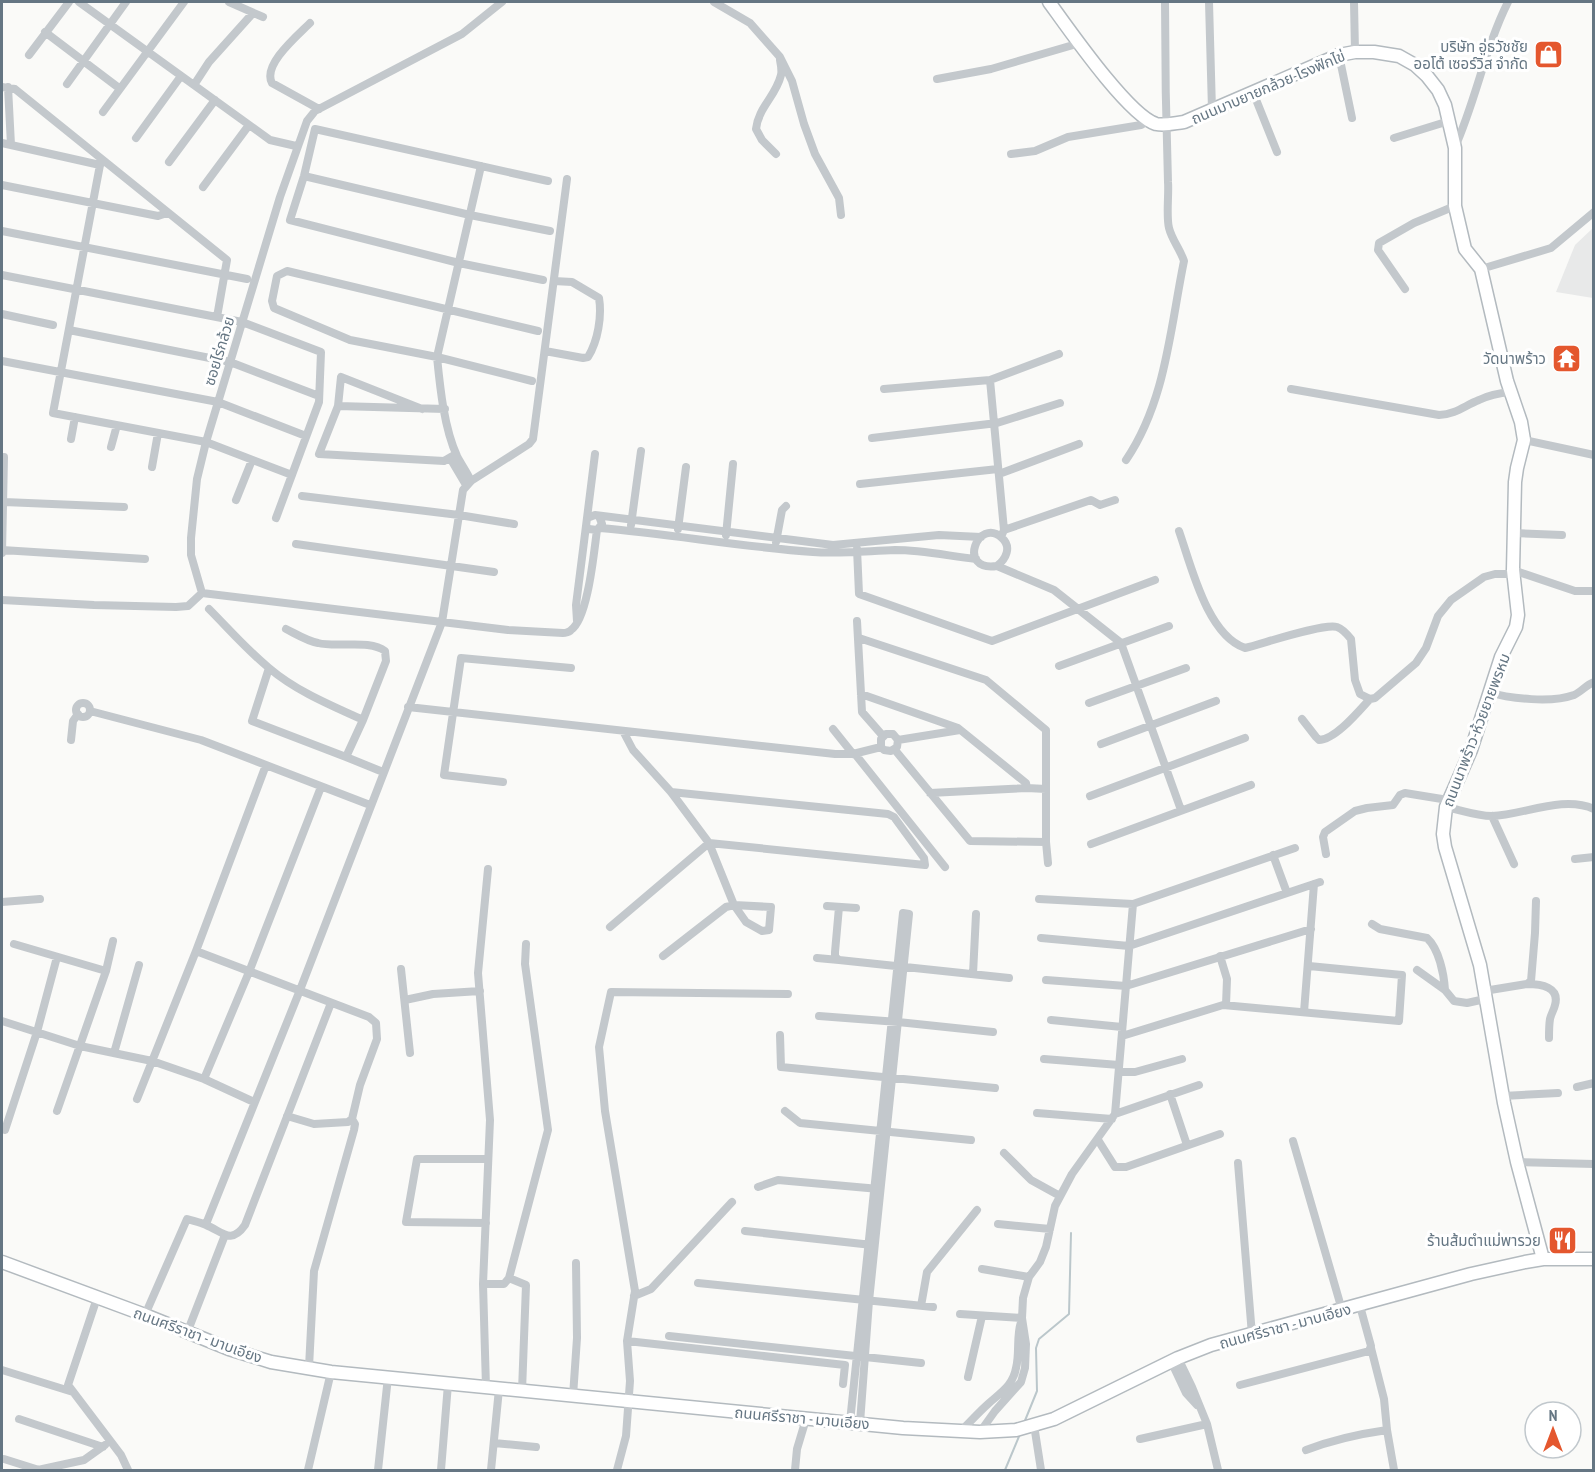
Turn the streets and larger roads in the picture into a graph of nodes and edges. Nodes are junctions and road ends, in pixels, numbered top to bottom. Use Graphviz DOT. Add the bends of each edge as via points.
graph roads {
  1 [pos="69,2"];
  2 [pos="79,2"];
  3 [pos="126,2"];
  4 [pos="184,2"];
  5 [pos="228,2"];
  6 [pos="502,2"];
  7 [pos="714,2"];
  8 [pos="1048,2"];
  9 [pos="1165,2"];
  10 [pos="1209,2"];
  11 [pos="1354,2"];
  12 [pos="1508,2"];
  13 [pos="253,13"];
  14 [pos="263,17"];
  15 [pos="310,23"];
  16 [pos="110,24"];
  17 [pos="45,32"];
  18 [pos="1080,43"];
  19 [pos="147,51"];
  20 [pos="1355,52"];
  21 [pos="29,56"];
  22 [pos="1339,56"];
  23 [pos="780,57"];
  24 [pos="82,62"];
  25 [pos="181,76"];
  26 [pos="938,79"];
  27 [pos="67,84"];
  28 [pos="194,85"];
  29 [pos="4,87"];
  30 [pos="119,88"];
  31 [pos="1253,92"];
  32 [pos="215,100"];
  33 [pos="319,109"];
  34 [pos="1212,110"];
  35 [pos="103,112"];
  36 [pos="1352,118"];
  37 [pos="1149,120"];
  38 [pos="1449,121"];
  39 [pos="249,125"];
  40 [pos="1165,125"];
  41 [pos="136,138"];
  42 [pos="1394,138"];
  43 [pos="2,143"];
  44 [pos="11,145"];
  45 [pos="296,146"];
  46 [pos="1455,148"];
  47 [pos="1277,152"];
  48 [pos="776,154"];
  49 [pos="1011,154"];
  50 [pos="169,162"];
  51 [pos="102,163"];
  52 [pos="481,166"];
  53 [pos="304,176"];
  54 [pos="567,179"];
  55 [pos="548,181"];
  56 [pos="2,186"];
  57 [pos="202,187"];
  58 [pos="93,203"];
  59 [pos="1455,206"];
  60 [pos="1593,212"];
  61 [pos="166,213"];
  62 [pos="470,215"];
  63 [pos="841,215"];
  64 [pos="2,231"];
  65 [pos="550,231"];
  66 [pos="84,246"];
  67 [pos="459,262"];
  68 [pos="1481,269"];
  69 [pos="225,274"];
  70 [pos="2,275"];
  71 [pos="247,279"];
  72 [pos="543,280"];
  73 [pos="554,281"];
  74 [pos="1406,289"];
  75 [pos="76,290"];
  76 [pos="448,310"];
  77 [pos="2,314"];
  78 [pos="217,317"];
  79 [pos="242,322"];
  80 [pos="53,325"];
  81 [pos="69,330"];
  82 [pos="538,331"];
  83 [pos="545,351"];
  84 [pos="1059,354"];
  85 [pos="437,357"];
  86 [pos="2,361"];
  87 [pos="230,362"];
  88 [pos="60,373"];
  89 [pos="990,380"];
  90 [pos="532,381"];
  91 [pos="884,389"];
  92 [pos="1291,389"];
  93 [pos="1511,392"];
  94 [pos="319,396"];
  95 [pos="218,402"];
  96 [pos="1060,403"];
  97 [pos="338,406"];
  98 [pos="422,408"];
  99 [pos="445,409"];
  100 [pos="75,417"];
  101 [pos="994,424"];
  102 [pos="117,425"];
  103 [pos="158,433"];
  104 [pos="306,436"];
  105 [pos="872,438"];
  106 [pos="71,439"];
  107 [pos="1524,441"];
  108 [pos="206,442"];
  109 [pos="1080,444"];
  110 [pos="111,447"];
  111 [pos="641,452"];
  112 [pos="595,454"];
  113 [pos="1593,455"];
  114 [pos="453,456"];
  115 [pos="4,457"];
  116 [pos="252,460"];
  117 [pos="1126,460"];
  118 [pos="733,464"];
  119 [pos="152,467"];
  120 [pos="686,467"];
  121 [pos="999,472"];
  122 [pos="292,475"];
  123 [pos="469,483"];
  124 [pos="860,484"];
  125 [pos="302,496"];
  126 [pos="236,500"];
  127 [pos="1115,500"];
  128 [pos="4,502"];
  129 [pos="786,506"];
  130 [pos="124,507"];
  131 [pos="459,515"];
  132 [pos="599,516"];
  133 [pos="276,518"];
  134 [pos="632,521"];
  135 [pos="587,522"];
  136 [pos="514,524"];
  137 [pos="599,529"];
  138 [pos="631,530"];
  139 [pos="678,531"];
  140 [pos="1179,531"];
  141 [pos="726,532"];
  142 [pos="1514,533"];
  143 [pos="1002,534"];
  144 [pos="1562,535"];
  145 [pos="981,537"];
  146 [pos="777,538"];
  147 [pos="725,542"];
  148 [pos="856,542"];
  149 [pos="296,544"];
  150 [pos="775,548"];
  151 [pos="2,551"];
  152 [pos="857,553"];
  153 [pos="145,559"];
  154 [pos="976,559"];
  155 [pos="451,566"];
  156 [pos="997,566"];
  157 [pos="494,572"];
  158 [pos="1513,572"];
  159 [pos="1155,580"];
  160 [pos="1593,591"];
  161 [pos="202,593"];
  162 [pos="2,600"];
  163 [pos="209,609"];
  164 [pos="1079,609"];
  165 [pos="857,621"];
  166 [pos="442,622"];
  167 [pos="577,625"];
  168 [pos="1169,626"];
  169 [pos="286,630"];
  170 [pos="859,638"];
  171 [pos="1121,643"];
  172 [pos="1059,666"];
  173 [pos="268,668"];
  174 [pos="571,668"];
  175 [pos="1186,668"];
  176 [pos="1593,682"];
  177 [pos="1136,686"];
  178 [pos="1488,692"];
  179 [pos="861,694"];
  180 [pos="1370,699"];
  181 [pos="1216,701"];
  182 [pos="1089,703"];
  183 [pos="408,707"];
  184 [pos="454,712"];
  185 [pos="1302,719"];
  186 [pos="363,720"];
  187 [pos="1151,725"];
  188 [pos="833,729"];
  189 [pos="961,730"];
  190 [pos="623,731"];
  191 [pos="883,736"];
  192 [pos="1245,738"];
  193 [pos="71,740"];
  194 [pos="898,740"];
  195 [pos="1101,744"];
  196 [pos="881,747"];
  197 [pos="895,750"];
  198 [pos="854,754"];
  199 [pos="346,757"];
  200 [pos="266,765"];
  201 [pos="1166,768"];
  202 [pos="383,772"];
  203 [pos="503,782"];
  204 [pos="1251,785"];
  205 [pos="321,787"];
  206 [pos="1027,788"];
  207 [pos="1046,789"];
  208 [pos="671,792"];
  209 [pos="930,793"];
  210 [pos="1090,796"];
  211 [pos="1447,803"];
  212 [pos="370,806"];
  213 [pos="1593,809"];
  214 [pos="1181,810"];
  215 [pos="1492,816"];
  216 [pos="1046,842"];
  217 [pos="709,843"];
  218 [pos="1091,844"];
  219 [pos="1295,848"];
  220 [pos="1326,854"];
  221 [pos="1273,855"];
  222 [pos="1593,856"];
  223 [pos="1575,860"];
  224 [pos="1048,863"];
  225 [pos="1514,864"];
  226 [pos="945,867"];
  227 [pos="488,869"];
  228 [pos="1287,893"];
  229 [pos="40,899"];
  230 [pos="1039,899"];
  231 [pos="1536,901"];
  232 [pos="2,902"];
  233 [pos="1133,904"];
  234 [pos="734,905"];
  235 [pos="827,906"];
  236 [pos="839,907"];
  237 [pos="856,908"];
  238 [pos="976,914"];
  239 [pos="1372,924"];
  240 [pos="610,927"];
  241 [pos="1311,929"];
  242 [pos="1041,938"];
  243 [pos="113,941"];
  244 [pos="14,944"];
  245 [pos="526,944"];
  246 [pos="1129,946"];
  247 [pos="196,951"];
  248 [pos="663,956"];
  249 [pos="1220,956"];
  250 [pos="57,957"];
  251 [pos="817,958"];
  252 [pos="839,960"];
  253 [pos="140,965"];
  254 [pos="1309,966"];
  255 [pos="901,967"];
  256 [pos="402,969"];
  257 [pos="1417,970"];
  258 [pos="106,971"];
  259 [pos="249,972"];
  260 [pos="973,974"];
  261 [pos="1009,978"];
  262 [pos="1046,980"];
  263 [pos="1527,984"];
  264 [pos="1126,986"];
  265 [pos="300,990"];
  266 [pos="1445,990"];
  267 [pos="480,991"];
  268 [pos="788,994"];
  269 [pos="1485,995"];
  270 [pos="405,1000"];
  271 [pos="331,1003"];
  272 [pos="1226,1005"];
  273 [pos="1304,1012"];
  274 [pos="819,1016"];
  275 [pos="1051,1020"];
  276 [pos="2,1021"];
  277 [pos="895,1021"];
  278 [pos="37,1032"];
  279 [pos="993,1032"];
  280 [pos="1122,1032"];
  281 [pos="780,1035"];
  282 [pos="1550,1038"];
  283 [pos="80,1046"];
  284 [pos="114,1053"];
  285 [pos="410,1053"];
  286 [pos="1044,1059"];
  287 [pos="1182,1059"];
  288 [pos="152,1062"];
  289 [pos="1119,1068"];
  290 [pos="890,1076"];
  291 [pos="204,1079"];
  292 [pos="1593,1083"];
  293 [pos="1199,1085"];
  294 [pos="1577,1087"];
  295 [pos="995,1088"];
  296 [pos="1558,1093"];
  297 [pos="1170,1094"];
  298 [pos="1503,1096"];
  299 [pos="137,1099"];
  300 [pos="254,1102"];
  301 [pos="57,1111"];
  302 [pos="785,1111"];
  303 [pos="1037,1113"];
  304 [pos="287,1116"];
  305 [pos="1113,1117"];
  306 [pos="352,1119"];
  307 [pos="4,1130"];
  308 [pos="884,1131"];
  309 [pos="1220,1134"];
  310 [pos="971,1140"];
  311 [pos="1098,1140"];
  312 [pos="1293,1141"];
  313 [pos="1187,1145"];
  314 [pos="1004,1153"];
  315 [pos="488,1159"];
  316 [pos="1517,1162"];
  317 [pos="1238,1163"];
  318 [pos="1593,1164"];
  319 [pos="758,1187"];
  320 [pos="878,1189"];
  321 [pos="1060,1196"];
  322 [pos="732,1202"];
  323 [pos="977,1210"];
  324 [pos="486,1223"];
  325 [pos="206,1224"];
  326 [pos="998,1224"];
  327 [pos="1050,1230"];
  328 [pos="745,1231"];
  329 [pos="225,1235"];
  330 [pos="872,1245"];
  331 [pos="1543,1259"];
  332 [pos="1593,1259"];
  333 [pos="576,1263"];
  334 [pos="2,1265"];
  335 [pos="982,1269"];
  336 [pos="1029,1276"];
  337 [pos="509,1278"];
  338 [pos="698,1283"];
  339 [pos="483,1284"];
  340 [pos="634,1296"];
  341 [pos="97,1298"];
  342 [pos="866,1300"];
  343 [pos="921,1306"];
  344 [pos="1360,1306"];
  345 [pos="933,1307"];
  346 [pos="1342,1310"];
  347 [pos="960,1314"];
  348 [pos="145,1315"];
  349 [pos="982,1316"];
  350 [pos="1022,1318"];
  351 [pos="187,1333"];
  352 [pos="1252,1335"];
  353 [pos="669,1336"];
  354 [pos="627,1341"];
  355 [pos="1371,1348"];
  356 [pos="861,1358"];
  357 [pos="1174,1359"];
  358 [pos="921,1363"];
  359 [pos="309,1367"];
  360 [pos="2,1370"];
  361 [pos="331,1372"];
  362 [pos="388,1377"];
  363 [pos="968,1377"];
  364 [pos="448,1384"];
  365 [pos="843,1384"];
  366 [pos="1240,1385"];
  367 [pos="486,1387"];
  368 [pos="499,1389"];
  369 [pos="522,1391"];
  370 [pos="74,1392"];
  371 [pos="573,1396"];
  372 [pos="628,1401"];
  373 [pos="19,1419"];
  374 [pos="806,1419"];
  375 [pos="855,1422"];
  376 [pos="1207,1424"];
  377 [pos="1034,1425"];
  378 [pos="1387,1430"];
  379 [pos="962,1431"];
  380 [pos="980,1432"];
  381 [pos="1140,1439"];
  382 [pos="494,1443"];
  383 [pos="106,1444"];
  384 [pos="536,1447"];
  385 [pos="1306,1450"];
  386 [pos="4,1459"];
  387 [pos="39,1470"];
  388 [pos="128,1470"];
  389 [pos="308,1470"];
  390 [pos="378,1470"];
  391 [pos="441,1470"];
  392 [pos="491,1470"];
  393 [pos="617,1470"];
  394 [pos="795,1470"];
  395 [pos="1041,1470"];
  396 [pos="1218,1470"];
  397 [pos="1394,1470"];
  1 -- 17 [label="street"];
  2 -- 16 [label="street"];
  3 -- 16 [label="street"];
  4 -- 19 [label="street"];
  5 -- 13 [label="street"];
  6 -- 33 [label="street" via="462,34"];
  7 -- 23 [label="street" via="750,23"];
  8 -- 18 [label="street"];
  9 -- 40 [label="street"];
  10 -- 34 [label="street"];
  11 -- 20 [label="street"];
  12 -- 46 [label="street" via="1495,28"];
  13 -- 14 [label="street"];
  13 -- 28 [label="street"];
  15 -- 33 [label="street" via="281,53 269,78"];
  16 -- 19 [label="street"];
  16 -- 24 [label="street"];
  17 -- 21 [label="street"];
  17 -- 24 [label="street"];
  18 -- 26 [label="street" via="992,69"];
  18 -- 37 [label="street" via="1106,78"];
  19 -- 25 [label="street"];
  19 -- 30 [label="street"];
  20 -- 22 [label="street, ถนนมาบยายกล้วย-โรงฟักไข่"];
  20 -- 38 [label="street, ถนนมาบยายกล้วย-โรงฟักไข่" via="1387,53 1415,65 1438,90"];
  22 -- 31 [label="street, ถนนมาบยายกล้วย-โรงฟักไข่"];
  22 -- 36 [label="street"];
  23 -- 48 [label="street" via="781,75 760,111 756,129"];
  23 -- 63 [label="street" via="792,81 815,154 839,198"];
  24 -- 27 [label="street"];
  24 -- 30 [label="street"];
  25 -- 28 [label="street"];
  25 -- 41 [label="street"];
  28 -- 32 [label="street"];
  29 -- 44 [label="street"];
  29 -- 51 [label="street" via="15,89"];
  30 -- 35 [label="street"];
  31 -- 34 [label="street, ถนนมาบยายกล้วย-โรงฟักไข่"];
  31 -- 47 [label="street"];
  32 -- 39 [label="street"];
  32 -- 50 [label="street"];
  33 -- 45 [label="street, ซอยไร่กล้วย" via="307,121"];
  34 -- 40 [label="street, ถนนมาบยายกล้วย-โรงฟักไข่"];
  37 -- 40 [label="street"];
  37 -- 49 [label="street"];
  38 -- 42 [label="street"];
  38 -- 46 [label="street, ถนนมาบยายกล้วย-โรงฟักไข่"];
  39 -- 45 [label="street" via="270,140"];
  39 -- 57 [label="street"];
  40 -- 117 [label="street" via="1169,229 1184,261 1158,392"];
  43 -- 44 [label="street"];
  44 -- 51 [label="street"];
  45 -- 79 [label="street, ซอยไร่กล้วย"];
  46 -- 59 [label="street, ถนนมาบยายกล้วย-โรงฟักไข่"];
  51 -- 58 [label="street"];
  51 -- 61 [label="street"];
  52 -- 53 [label="street" via="315,129"];
  52 -- 55 [label="street"];
  52 -- 62 [label="street"];
  53 -- 62 [label="street"];
  53 -- 67 [label="street" via="290,219"];
  54 -- 73 [label="street"];
  56 -- 58 [label="street"];
  58 -- 61 [label="street" via="158,216"];
  58 -- 66 [label="street"];
  59 -- 68 [label="street, ถนนมาบยายกล้วย-โรงฟักไข่" via="1465,249"];
  59 -- 74 [label="street" via="1379,243 1378,250"];
  60 -- 68 [label="street" via="1551,248"];
  61 -- 69 [label="street" via="227,260"];
  62 -- 65 [label="street"];
  62 -- 67 [label="street"];
  64 -- 66 [label="street"];
  66 -- 69 [label="street"];
  66 -- 75 [label="street"];
  67 -- 72 [label="street"];
  67 -- 76 [label="street"];
  68 -- 93 [label="street, ถนนนาพร้าว-ห้วยยายพรหม"];
  69 -- 71 [label="street"];
  69 -- 78 [label="street"];
  70 -- 75 [label="street"];
  73 -- 83 [label="street"];
  73 -- 83 [label="street" via="572,282 599,298 599,318 588,357"];
  75 -- 78 [label="street"];
  75 -- 81 [label="street"];
  76 -- 82 [label="street"];
  76 -- 85 [label="street"];
  76 -- 85 [label="street" via="287,272 277,276 274,308 350,340"];
  77 -- 80 [label="street"];
  78 -- 79 [label="street"];
  79 -- 87 [label="street, ซอยไร่กล้วย"];
  79 -- 94 [label="street" via="321,352"];
  81 -- 87 [label="street"];
  81 -- 88 [label="street"];
  83 -- 123 [label="street" via="533,439"];
  84 -- 89 [label="street"];
  85 -- 90 [label="street"];
  85 -- 99 [label="street"];
  86 -- 88 [label="street"];
  87 -- 94 [label="street"];
  87 -- 95 [label="street, ซอยไร่กล้วย"];
  88 -- 95 [label="street"];
  88 -- 100 [label="street" via="53,413"];
  89 -- 91 [label="street"];
  89 -- 101 [label="street"];
  92 -- 93 [label="street" via="1439,415 1452,415 1477,400"];
  93 -- 107 [label="street, ถนนนาพร้าว-ห้วยยายพรหม"];
  94 -- 104 [label="street"];
  95 -- 104 [label="street"];
  95 -- 108 [label="street, ซอยไร่กล้วย"];
  96 -- 101 [label="street"];
  97 -- 98 [label="street"];
  97 -- 98 [label="street" via="340,377"];
  97 -- 114 [label="street" via="319,454 444,461"];
  98 -- 99 [label="street"];
  99 -- 114 [label="street"];
  100 -- 102 [label="street"];
  100 -- 106 [label="street"];
  101 -- 105 [label="street"];
  101 -- 121 [label="street"];
  102 -- 103 [label="street"];
  102 -- 110 [label="street"];
  103 -- 108 [label="street"];
  103 -- 119 [label="street"];
  104 -- 122 [label="street"];
  107 -- 113 [label="street"];
  107 -- 142 [label="street, ถนนนาพร้าว-ห้วยยายพรหม" via="1516,474"];
  108 -- 116 [label="street"];
  108 -- 161 [label="street, ซอยไร่กล้วย" via="190,538 190,555"];
  109 -- 121 [label="street"];
  111 -- 134 [label="street"];
  112 -- 135 [label="street"];
  114 -- 123 [label="street"];
  115 -- 128 [label="street"];
  116 -- 122 [label="street"];
  116 -- 126 [label="street"];
  118 -- 141 [label="street"];
  120 -- 139 [label="street"];
  121 -- 124 [label="street"];
  121 -- 143 [label="street"];
  122 -- 133 [label="street"];
  123 -- 131 [label="street" via="463,490"];
  125 -- 131 [label="street"];
  127 -- 143 [label="street" via="1100,505 1091,500"];
  128 -- 130 [label="street"];
  128 -- 151 [label="street"];
  129 -- 146 [label="street"];
  131 -- 136 [label="street"];
  131 -- 155 [label="street"];
  132 -- 134 [label="street"];
  132 -- 135 [label="street"];
  132 -- 137 [label="street"];
  134 -- 138 [label="street"];
  134 -- 139 [label="street"];
  135 -- 137 [label="street" via="592,531"];
  135 -- 167 [label="street"];
  137 -- 138 [label="street"];
  137 -- 167 [label="street" via="585,606"];
  138 -- 139 [label="street"];
  139 -- 141 [label="street"];
  139 -- 147 [label="street"];
  140 -- 180 [label="street" via="1206,606 1238,646 1245,648 1337,627 1351,639 1360,694"];
  141 -- 146 [label="street"];
  141 -- 147 [label="street"];
  142 -- 144 [label="street"];
  142 -- 158 [label="street, ถนนนาพร้าว-ห้วยยายพรหม"];
  143 -- 145 [label="street"];
  143 -- 156 [label="street" via="1007,554"];
  145 -- 148 [label="street"];
  145 -- 154 [label="street" via="975,543"];
  146 -- 148 [label="street" via="832,545"];
  146 -- 150 [label="street"];
  147 -- 150 [label="street"];
  148 -- 152 [label="street"];
  149 -- 155 [label="street"];
  150 -- 152 [label="street"];
  151 -- 153 [label="street"];
  152 -- 154 [label="street" via="896,550"];
  152 -- 164 [label="street" via="859,594 992,641"];
  154 -- 156 [label="street" via="982,565"];
  155 -- 157 [label="street"];
  155 -- 166 [label="street"];
  156 -- 164 [label="street" via="1054,590"];
  158 -- 160 [label="street" via="1575,591"];
  158 -- 178 [label="street, ถนนนาพร้าว-ห้วยยายพรหม" via="1516,627"];
  158 -- 180 [label="street" via="1484,578 1450,600 1416,663"];
  159 -- 164 [label="street"];
  161 -- 162 [label="street" via="188,606 176,607"];
  161 -- 166 [label="street"];
  163 -- 173 [label="street"];
  164 -- 171 [label="street"];
  165 -- 170 [label="street"];
  166 -- 167 [label="street" via="563,633"];
  166 -- 183 [label="street"];
  168 -- 171 [label="street"];
  169 -- 186 [label="street" via="318,644 367,646 386,651 386,661"];
  170 -- 179 [label="street"];
  170 -- 207 [label="street" via="986,680 1046,730"];
  171 -- 172 [label="street"];
  171 -- 177 [label="street"];
  173 -- 186 [label="street" via="314,697"];
  173 -- 199 [label="street" via="252,721"];
  174 -- 184 [label="street" via="461,658"];
  175 -- 177 [label="street"];
  176 -- 178 [label="street" via="1577,694 1562,698 1507,697"];
  177 -- 182 [label="street"];
  177 -- 187 [label="street"];
  178 -- 211 [label="street, ถนนนาพร้าว-ห้วยยายพรหม" via="1471,750"];
  179 -- 189 [label="street"];
  179 -- 191 [label="street" via="862,712"];
  180 -- 185 [label="street" via="1326,739 1319,740"];
  181 -- 187 [label="street"];
  183 -- 184 [label="street"];
  183 -- 202 [label="street"];
  184 -- 190 [label="street"];
  184 -- 203 [label="street" via="444,775"];
  186 -- 199 [label="street"];
  187 -- 195 [label="street"];
  187 -- 201 [label="street"];
  188 -- 198 [label="street"];
  189 -- 194 [label="street"];
  189 -- 206 [label="street" via="1026,783"];
  190 -- 198 [label="street"];
  190 -- 208 [label="street" via="633,750"];
  191 -- 194 [label="street" via="893,734"];
  191 -- 196 [label="street"];
  192 -- 201 [label="street"];
  193 -- 200 [label="street" via="77,708 82,704 88,705 90,711 201,740"];
  194 -- 197 [label="street"];
  196 -- 197 [label="street"];
  196 -- 198 [label="street"];
  197 -- 209 [label="street"];
  198 -- 226 [label="street"];
  199 -- 202 [label="street"];
  200 -- 205 [label="street"];
  200 -- 247 [label="street"];
  201 -- 210 [label="street"];
  201 -- 214 [label="street"];
  202 -- 212 [label="street"];
  204 -- 214 [label="street"];
  205 -- 212 [label="street"];
  205 -- 259 [label="street"];
  206 -- 207 [label="street"];
  206 -- 209 [label="street"];
  207 -- 216 [label="street"];
  208 -- 217 [label="street"];
  208 -- 217 [label="street" via="888,814 924,858 925,865"];
  209 -- 216 [label="street" via="970,841"];
  211 -- 215 [label="street"];
  211 -- 220 [label="street" via="1405,794 1393,805 1356,811 1325,832"];
  211 -- 269 [label="street, ถนนนาพร้าว-ห้วยยายพรหม" via="1445,847 1480,965"];
  212 -- 265 [label="street"];
  213 -- 215 [label="street" via="1580,804 1548,806"];
  214 -- 218 [label="street"];
  215 -- 225 [label="street"];
  216 -- 224 [label="street"];
  217 -- 234 [label="street"];
  217 -- 240 [label="street"];
  219 -- 221 [label="street"];
  221 -- 228 [label="street"];
  221 -- 233 [label="street"];
  222 -- 223 [label="street"];
  227 -- 267 [label="street" via="478,973"];
  228 -- 241 [label="street" via="1317,883"];
  228 -- 246 [label="street"];
  229 -- 232 [label="street"];
  230 -- 233 [label="street"];
  231 -- 263 [label="street" via="1532,977"];
  233 -- 246 [label="street"];
  234 -- 234 [label="street" via="746,922 762,931 769,930 771,907"];
  234 -- 248 [label="street" via="726,907"];
  235 -- 236 [label="street"];
  236 -- 237 [label="street"];
  236 -- 252 [label="street" via="835,957"];
  238 -- 260 [label="street"];
  239 -- 266 [label="street" via="1427,938 1432,943"];
  241 -- 249 [label="street"];
  241 -- 254 [label="street"];
  242 -- 246 [label="street"];
  243 -- 258 [label="street"];
  244 -- 250 [label="street"];
  245 -- 337 [label="street" via="525,964 548,1130"];
  246 -- 264 [label="street"];
  247 -- 259 [label="street"];
  247 -- 288 [label="street"];
  249 -- 264 [label="street"];
  249 -- 272 [label="street" via="1227,979"];
  250 -- 258 [label="street"];
  250 -- 278 [label="street"];
  251 -- 252 [label="street"];
  252 -- 255 [label="street"];
  253 -- 284 [label="street"];
  254 -- 273 [label="street"];
  254 -- 273 [label="street" via="1402,975 1399,1021"];
  255 -- 255 [label="street" via="903,913 909,914"];
  255 -- 260 [label="street"];
  255 -- 277 [label="street"];
  256 -- 270 [label="street"];
  257 -- 266 [label="street"];
  258 -- 283 [label="street"];
  259 -- 265 [label="street"];
  259 -- 291 [label="street"];
  260 -- 261 [label="street"];
  262 -- 264 [label="street"];
  263 -- 269 [label="street"];
  263 -- 282 [label="street" via="1549,988 1556,995"];
  264 -- 280 [label="street"];
  265 -- 271 [label="street"];
  265 -- 300 [label="street"];
  266 -- 269 [label="street" via="1460,1004"];
  267 -- 270 [label="street"];
  267 -- 315 [label="street" via="490,1120"];
  268 -- 340 [label="street" via="611,992 598,1047"];
  269 -- 298 [label="street, ถนนนาพร้าว-ห้วยยายพรหม"];
  270 -- 285 [label="street"];
  271 -- 304 [label="street"];
  271 -- 306 [label="street" via="376,1023 377,1039"];
  272 -- 273 [label="street"];
  272 -- 280 [label="street"];
  274 -- 277 [label="street"];
  275 -- 280 [label="street"];
  276 -- 278 [label="street"];
  277 -- 279 [label="street"];
  277 -- 290 [label="street"];
  278 -- 283 [label="street"];
  278 -- 307 [label="street"];
  280 -- 289 [label="street"];
  281 -- 290 [label="street" via="780,1066"];
  283 -- 284 [label="street"];
  283 -- 301 [label="street"];
  284 -- 288 [label="street"];
  286 -- 289 [label="street"];
  287 -- 289 [label="street" via="1135,1072"];
  288 -- 291 [label="street"];
  288 -- 299 [label="street"];
  289 -- 305 [label="street"];
  290 -- 295 [label="street"];
  290 -- 308 [label="street"];
  291 -- 300 [label="street"];
  292 -- 294 [label="street"];
  293 -- 297 [label="street"];
  296 -- 298 [label="street"];
  297 -- 305 [label="street"];
  297 -- 313 [label="street"];
  298 -- 316 [label="street, ถนนนาพร้าว-ห้วยยายพรหม"];
  300 -- 325 [label="street"];
  302 -- 308 [label="street" via="800,1123"];
  303 -- 305 [label="street"];
  304 -- 306 [label="street" via="315,1125"];
  304 -- 329 [label="street" via="244,1225 239,1233"];
  305 -- 311 [label="street"];
  306 -- 359 [label="street" via="354,1130 315,1271"];
  308 -- 310 [label="street"];
  308 -- 320 [label="street"];
  309 -- 313 [label="street"];
  311 -- 313 [label="street" via="1115,1167 1126,1167"];
  311 -- 321 [label="street"];
  312 -- 346 [label="street"];
  314 -- 321 [label="street" via="1030,1180"];
  315 -- 324 [label="street"];
  315 -- 324 [label="street" via="417,1159 406,1222"];
  316 -- 318 [label="street"];
  316 -- 331 [label="street, ถนนนาพร้าว-ห้วยยายพรหม"];
  317 -- 352 [label="street"];
  319 -- 320 [label="street" via="778,1180"];
  320 -- 330 [label="street"];
  321 -- 327 [label="street"];
  322 -- 340 [label="street" via="651,1289"];
  323 -- 343 [label="street" via="927,1272"];
  324 -- 339 [label="street"];
  325 -- 329 [label="street"];
  325 -- 348 [label="street" via="187,1219"];
  326 -- 327 [label="street"];
  327 -- 336 [label="street" via="1040,1263"];
  328 -- 330 [label="street"];
  329 -- 351 [label="street"];
  330 -- 342 [label="street"];
  331 -- 332 [label="street, ถนนศรีราชา - มาบเอียง"];
  331 -- 344 [label="street, ถนนศรีราชา - มาบเอียง" via="1471,1274"];
  333 -- 371 [label="street"];
  334 -- 341 [label="street, ถนนศรีราชา - มาบเอียง"];
  335 -- 336 [label="street"];
  336 -- 350 [label="street"];
  337 -- 339 [label="street" via="504,1284"];
  337 -- 369 [label="street" via="526,1285"];
  338 -- 342 [label="street"];
  339 -- 367 [label="street"];
  340 -- 354 [label="street"];
  341 -- 348 [label="street, ถนนศรีราชา - มาบเอียง"];
  341 -- 370 [label="street" via="68,1385"];
  342 -- 343 [label="street"];
  342 -- 356 [label="street"];
  343 -- 345 [label="street"];
  344 -- 346 [label="street, ถนนศรีราชา - มาบเอียง"];
  344 -- 355 [label="street"];
  346 -- 352 [label="street, ถนนศรีราชา - มาบเอียง"];
  347 -- 349 [label="street"];
  348 -- 351 [label="street, ถนนศรีราชา - มาบเอียง"];
  349 -- 350 [label="street"];
  349 -- 363 [label="street"];
  350 -- 379 [label="street" via="1014,1376"];
  350 -- 380 [label="street" via="1026,1344 1021,1382"];
  351 -- 359 [label="street, ถนนศรีราชา - มาบเอียง" via="271,1362"];
  352 -- 357 [label="street, ถนนศรีราชา - มาบเอียง"];
  353 -- 356 [label="street"];
  354 -- 365 [label="street" via="845,1365"];
  354 -- 372 [label="street"];
  355 -- 366 [label="street"];
  355 -- 378 [label="street"];
  356 -- 358 [label="street"];
  356 -- 375 [label="street"];
  357 -- 376 [label="street" via="1186,1393"];
  357 -- 377 [label="street, ถนนศรีราชา - มาบเอียง" via="1054,1419"];
  359 -- 361 [label="street, ถนนศรีราชา - มาบเอียง"];
  360 -- 370 [label="street"];
  361 -- 362 [label="street, ถนนศรีราชา - มาบเอียง"];
  361 -- 389 [label="street"];
  362 -- 364 [label="street, ถนนศรีราชา - มาบเอียง"];
  362 -- 390 [label="street"];
  364 -- 367 [label="street, ถนนศรีราชา - มาบเอียง"];
  364 -- 391 [label="street"];
  367 -- 368 [label="street, ถนนศรีราชา - มาบเอียง"];
  368 -- 369 [label="street, ถนนศรีราชา - มาบเอียง"];
  368 -- 382 [label="street"];
  369 -- 371 [label="street, ถนนศรีราชา - มาบเอียง"];
  370 -- 383 [label="street"];
  371 -- 372 [label="street, ถนนศรีราชา - มาบเอียง"];
  372 -- 374 [label="street, ถนนศรีราชา - มาบเอียง"];
  372 -- 393 [label="street" via="626,1436"];
  373 -- 383 [label="street"];
  374 -- 375 [label="street, ถนนศรีราชา - มาบเอียง"];
  374 -- 394 [label="street"];
  375 -- 379 [label="street, ถนนศรีราชา - มาบเอียง"];
  376 -- 381 [label="street"];
  376 -- 396 [label="street"];
  377 -- 380 [label="street, ถนนศรีราชา - มาบเอียง"];
  377 -- 395 [label="street"];
  378 -- 385 [label="street"];
  378 -- 397 [label="street"];
  379 -- 380 [label="street, ถนนศรีราชา - มาบเอียง"];
  382 -- 384 [label="street"];
  382 -- 392 [label="street"];
  383 -- 387 [label="street" via="84,1460"];
  383 -- 388 [label="street" via="121,1455"];
  386 -- 387 [label="street"];
}
